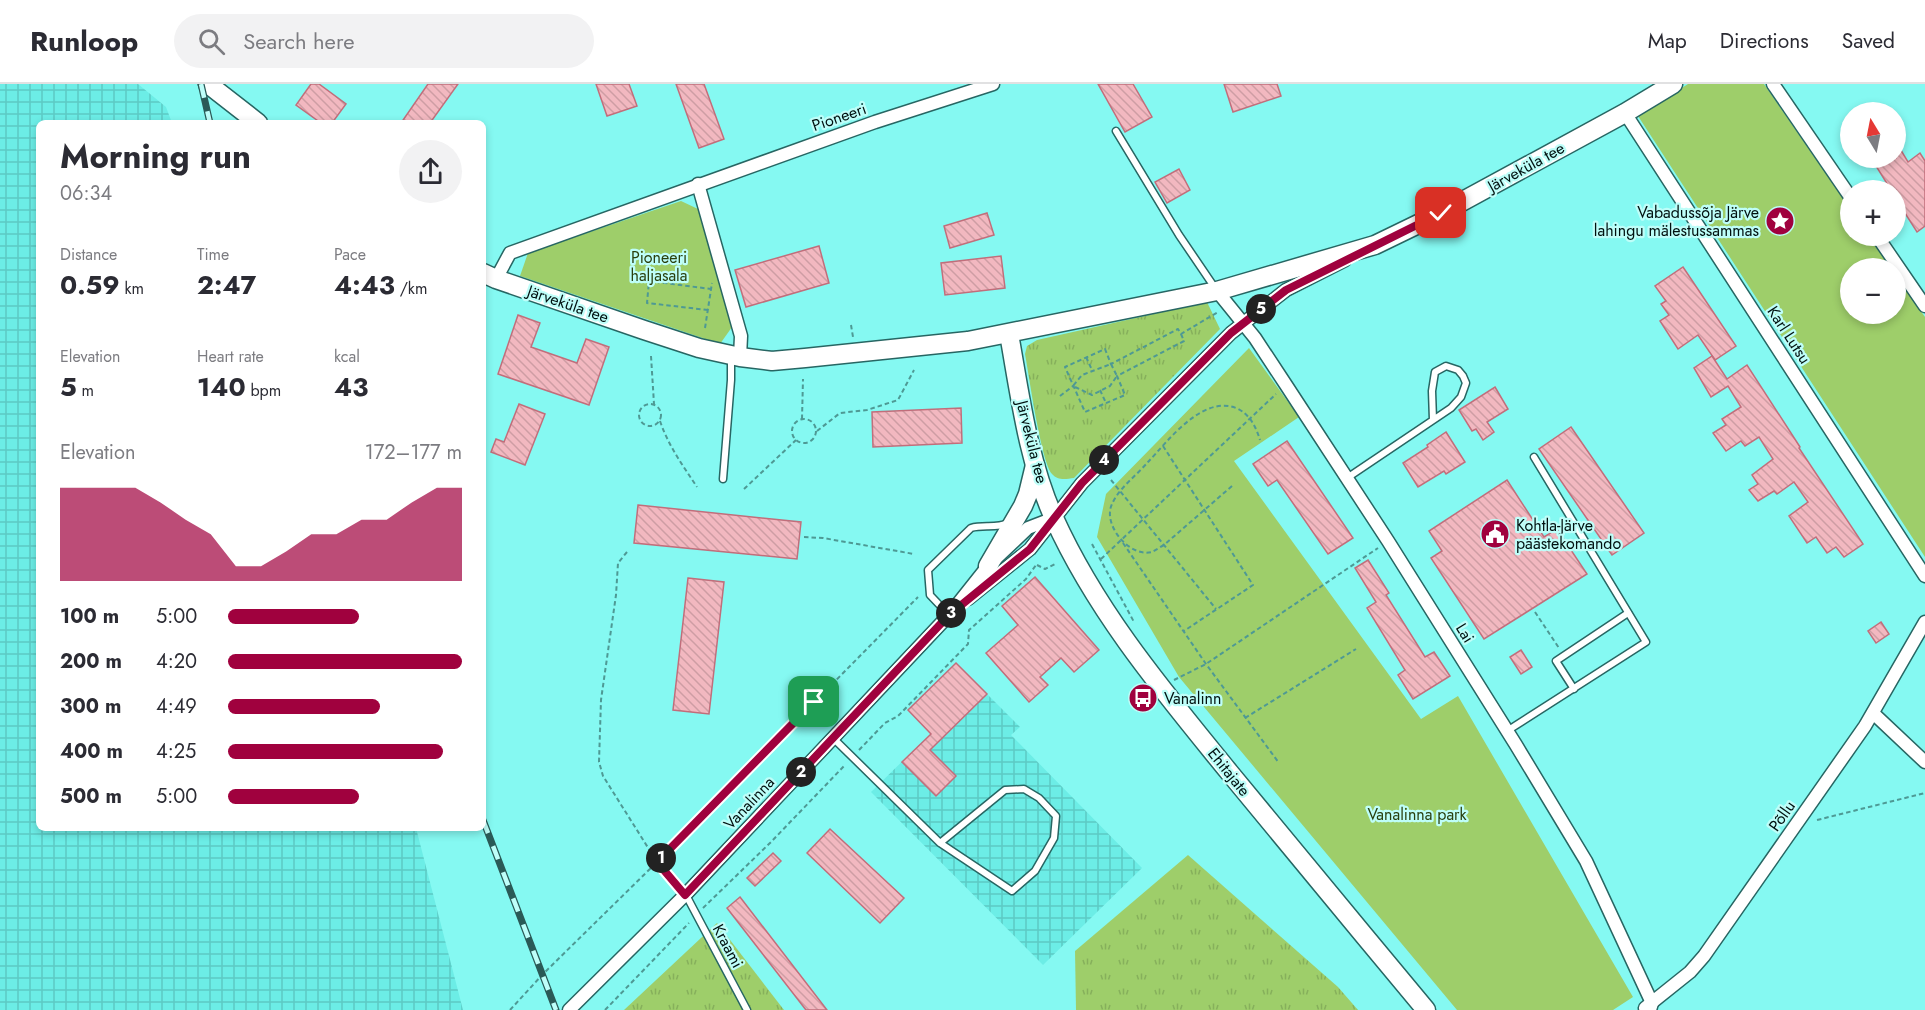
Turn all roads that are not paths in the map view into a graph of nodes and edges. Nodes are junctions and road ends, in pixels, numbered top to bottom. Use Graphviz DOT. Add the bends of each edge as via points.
graph roads {
  1 [pos="208,84"];
  2 [pos="993,84"];
  3 [pos="1673,84"];
  4 [pos="1773,84"];
  5 [pos="1625,113"];
  6 [pos="254,120"];
  7 [pos="1116,131"];
  8 [pos="1840,182"];
  9 [pos="698,184"];
  10 [pos="1375,245"];
  11 [pos="1884,246"];
  12 [pos="490,276"];
  13 [pos="1217,291"];
  14 [pos="1925,306"];
  15 [pos="1242,324"];
  16 [pos="1009,333"];
  17 [pos="736,357"];
  18 [pos="1433,420"];
  19 [pos="1534,457"];
  20 [pos="1036,463"];
  21 [pos="1346,478"];
  22 [pos="723,479"];
  23 [pos="1054,518"];
  24 [pos="1014,520"];
  25 [pos="988,566"];
  26 [pos="1925,576"];
  27 [pos="1628,613"];
  28 [pos="949,615"];
  29 [pos="1925,622"];
  30 [pos="1574,689"];
  31 [pos="1873,713"];
  32 [pos="1507,731"];
  33 [pos="833,738"];
  34 [pos="1925,762"];
  35 [pos="940,843"];
  36 [pos="685,895"];
  37 [pos="1648,1008"];
  38 [pos="569,1010"];
  39 [pos="747,1010"];
  40 [pos="1426,1010"];
  1 -- 6 [label="main road"];
  2 -- 9 [label="street, Pioneeri"];
  3 -- 5 [label="main road, Järveküla tee"];
  4 -- 8 [label="street"];
  5 -- 10 [label="main road, Järveküla tee"];
  5 -- 26 [label="street, Karl Lutsu"];
  7 -- 13 [label="lane"];
  9 -- 12 [label="street, Pioneeri" via="510,252"];
  9 -- 17 [label="street" via="741,336"];
  10 -- 13 [label="main road, Järveküla tee"];
  10 -- 15 [label="street, Järveküla tee" via="1286,290"];
  11 -- 14 [label="street"];
  12 -- 17 [label="main road, Järveküla tee" via="644,330"];
  13 -- 15 [label="street, Lai"];
  13 -- 16 [label="main road, Järveküla tee"];
  15 -- 21 [label="street, Lai"];
  15 -- 23 [label="street, Järveküla tee" via="1082,483"];
  16 -- 17 [label="main road, Järveküla tee" via="968,341 772,361"];
  16 -- 20 [label="main road, Järveküla tee"];
  17 -- 22 [label="lane"];
  18 -- 18 [label="lane" via="1451,408 1465,389 1466,383 1458,370 1446,366 1435,372"];
  18 -- 21 [label="lane"];
  19 -- 27 [label="lane"];
  20 -- 23 [label="main road, Järveküla tee"];
  20 -- 24 [label="main road" via="1029,494"];
  21 -- 32 [label="street, Lai"];
  23 -- 25 [label="street, Vanalinna" via="1028,528"];
  23 -- 28 [label="street, Vanalinna" via="1030,549"];
  23 -- 40 [label="main road, Ehitajate" via="1099,602 1138,658"];
  24 -- 25 [label="main road"];
  24 -- 28 [label="lane" via="998,527 974,526 931,566 930,595"];
  25 -- 28 [label="street, Vanalinna"];
  27 -- 30 [label="lane" via="1556,661"];
  27 -- 30 [label="lane" via="1646,642"];
  28 -- 33 [label="street, Vanalinna"];
  29 -- 31 [label="street, Põllu"];
  30 -- 32 [label="lane"];
  31 -- 34 [label="street"];
  31 -- 37 [label="street, Põllu" via="1704,956"];
  32 -- 37 [label="street, Lai" via="1586,861"];
  33 -- 35 [label="lane"];
  33 -- 36 [label="street, Vanalinna"];
  35 -- 35 [label="lane" via="1005,790 1024,789 1056,816 1054,838 1035,871 1012,891"];
  36 -- 38 [label="street, Vanalinna"];
  36 -- 39 [label="lane, Kraami"];
}
